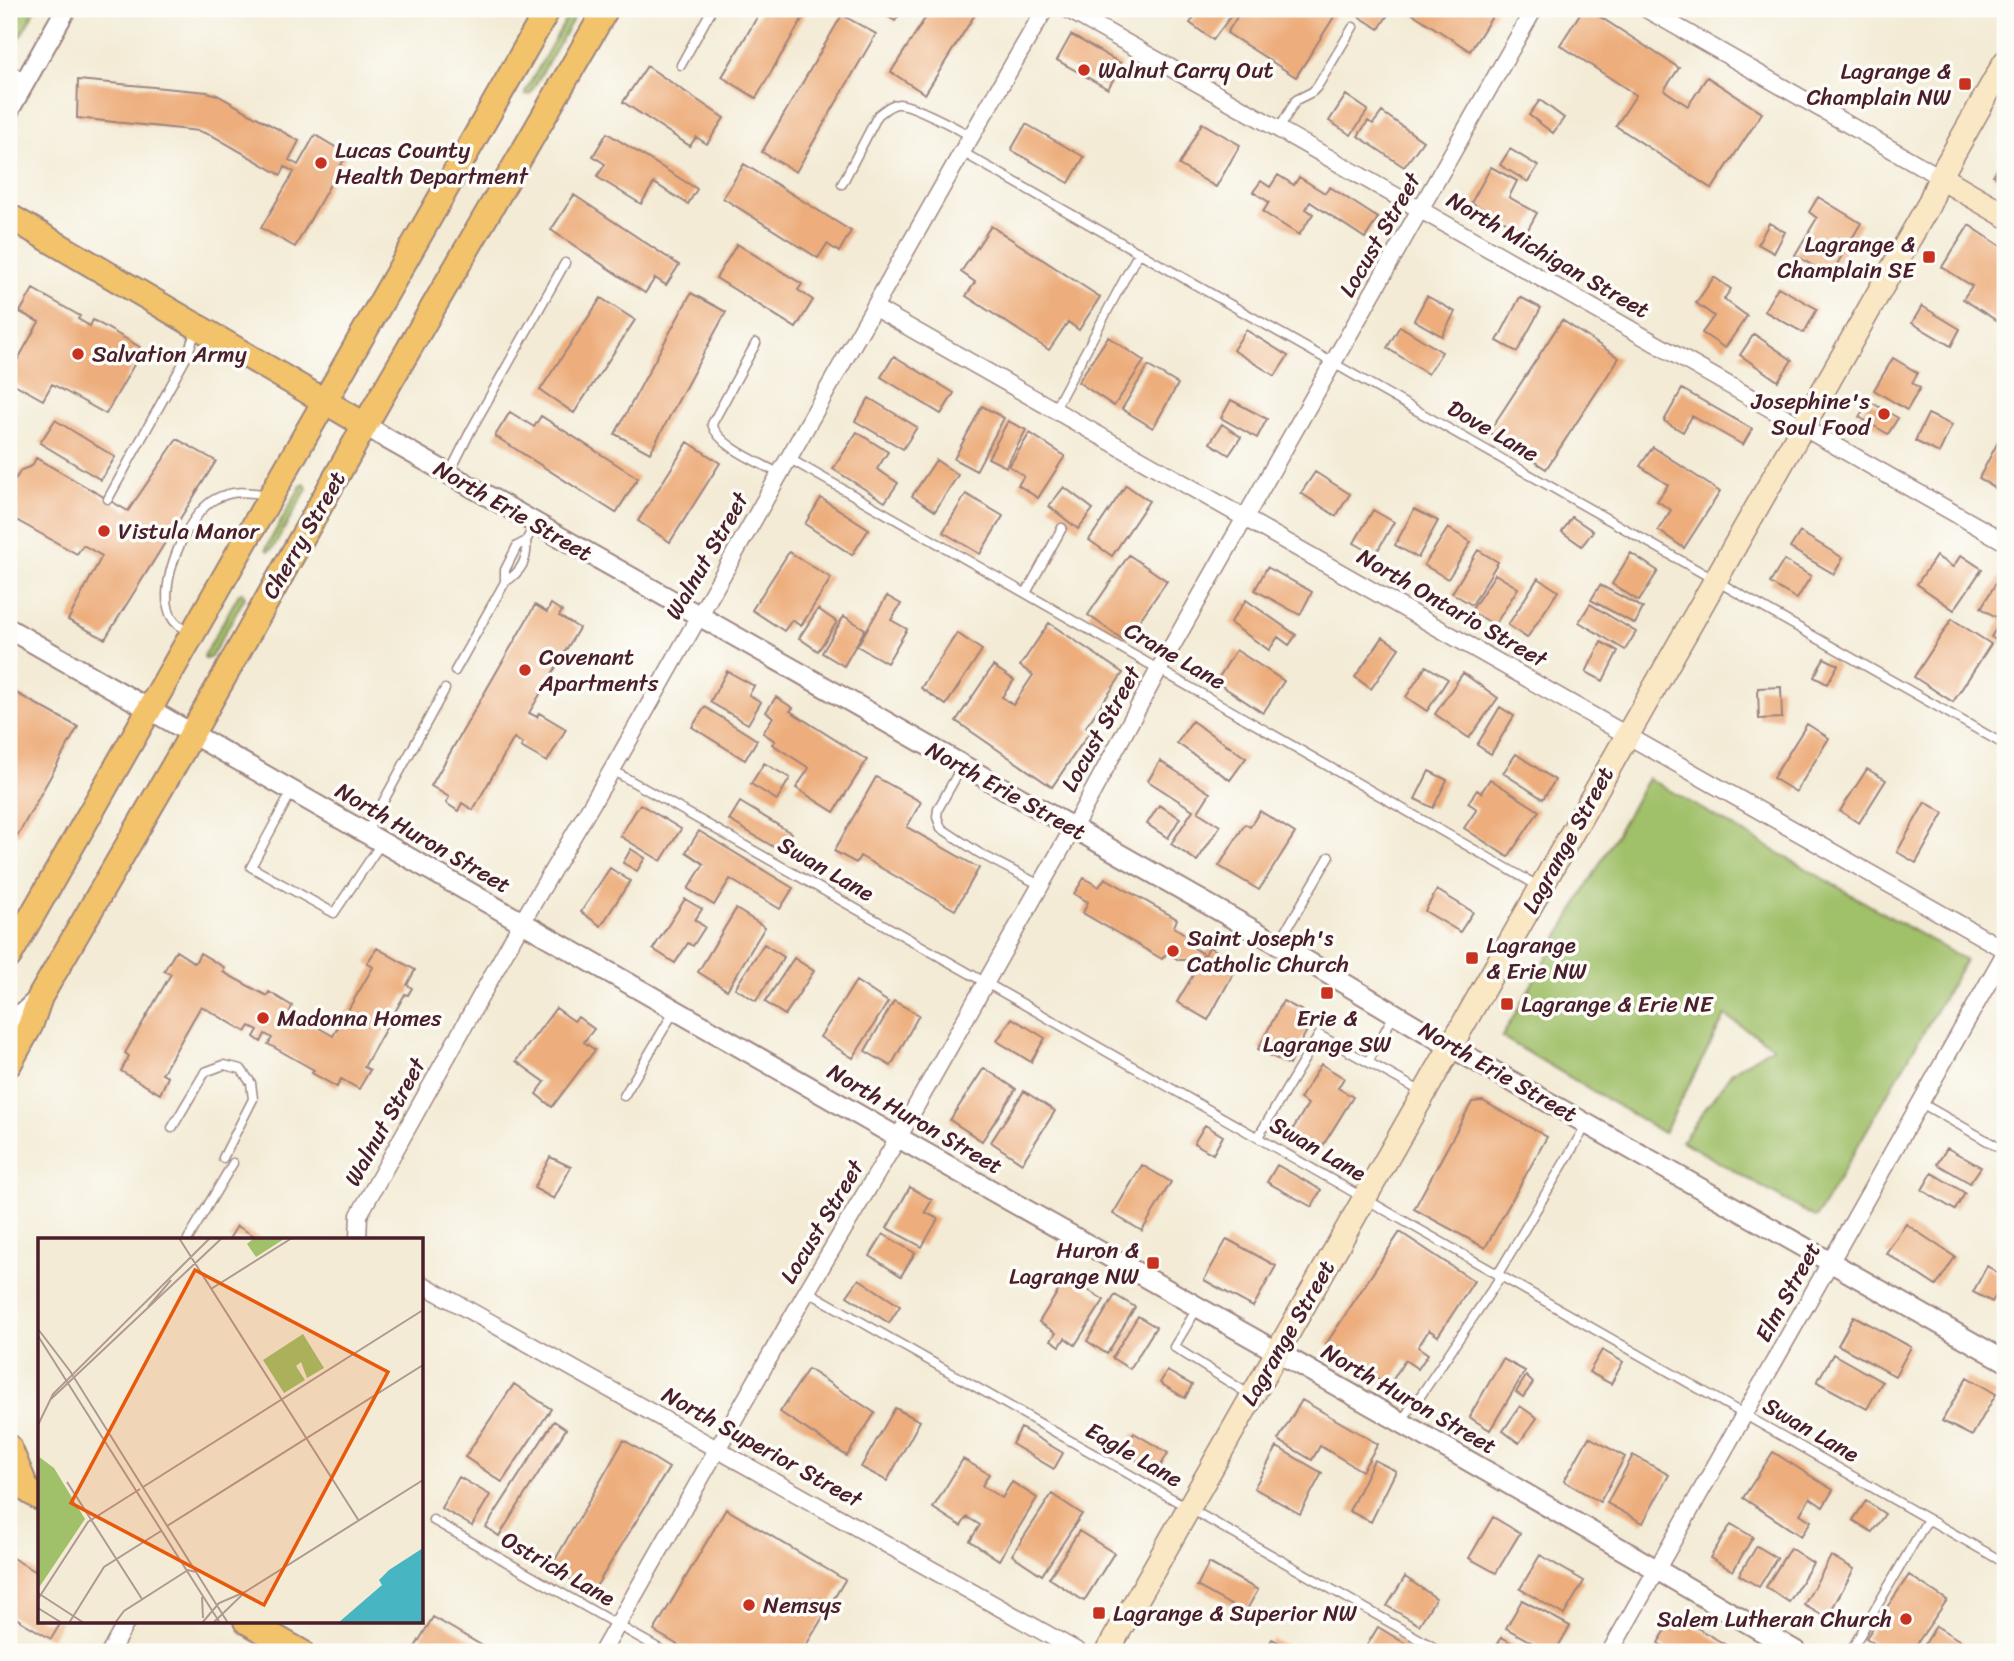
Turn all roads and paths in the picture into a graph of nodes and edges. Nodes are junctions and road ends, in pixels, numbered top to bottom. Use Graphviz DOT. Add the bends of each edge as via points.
graph roads {
  1 [pos="66,9"];
  2 [pos="548,9"];
  3 [pos="606,9"];
  4 [pos="712,9"];
  5 [pos="1045,9"];
  6 [pos="1067,9"];
  7 [pos="1534,9"];
  8 [pos="1646,9"];
  9 [pos="1353,27"];
  10 [pos="2005,62"];
  11 [pos="681,65"];
  12 [pos="18,74"];
  13 [pos="9,110"];
  14 [pos="1279,128"];
  15 [pos="971,136"];
  16 [pos="962,152"];
  17 [pos="1940,177"];
  18 [pos="842,184"];
  19 [pos="1420,209"];
  20 [pos="2005,215"];
  21 [pos="9,216"];
  22 [pos="1139,252"];
  23 [pos="565,263"];
  24 [pos="875,308"];
  25 [pos="197,326"];
  26 [pos="756,343"];
  27 [pos="1333,363"];
  28 [pos="325,400"];
  29 [pos="1054,410"];
  30 [pos="365,425"];
  31 [pos="1803,426"];
  32 [pos="790,458"];
  33 [pos="449,474"];
  34 [pos="780,474"];
  35 [pos="271,496"];
  36 [pos="108,499"];
  37 [pos="1245,517"];
  38 [pos="1062,528"];
  39 [pos="531,533"];
  40 [pos="2005,542"];
  41 [pos="1716,580"];
  42 [pos="505,582"];
  43 [pos="1026,593"];
  44 [pos="699,617"];
  45 [pos="9,629"];
  46 [pos="194,634"];
  47 [pos="1159,669"];
  48 [pos="455,671"];
  49 [pos="445,689"];
  50 [pos="150,710"];
  51 [pos="191,733"];
  52 [pos="1627,734"];
  53 [pos="2005,745"];
  54 [pos="962,766"];
  55 [pos="612,770"];
  56 [pos="292,790"];
  57 [pos="1073,828"];
  58 [pos="374,838"];
  59 [pos="1329,857"];
  60 [pos="1040,885"];
  61 [pos="1541,888"];
  62 [pos="522,922"];
  63 [pos="1278,944"];
  64 [pos="2005,952"];
  65 [pos="9,956"];
  66 [pos="986,982"];
  67 [pos="40,997"];
  68 [pos="675,1010"];
  69 [pos="1395,1013"];
  70 [pos="9,1021"];
  71 [pos="1451,1047"];
  72 [pos="1368,1062"];
  73 [pos="9,1064"];
  74 [pos="1424,1094"];
  75 [pos="624,1096"];
  76 [pos="1921,1103"];
  77 [pos="1587,1124"];
  78 [pos="173,1128"];
  79 [pos="1258,1137"];
  80 [pos="898,1138"];
  81 [pos="2005,1151"];
  82 [pos="223,1158"];
  83 [pos="233,1163"];
  84 [pos="1365,1198"];
  85 [pos="189,1238"];
  86 [pos="358,1238"];
  87 [pos="1831,1262"];
  88 [pos="1499,1275"];
  89 [pos="424,1285"];
  90 [pos="807,1291"];
  91 [pos="1198,1307"];
  92 [pos="1278,1352"];
  93 [pos="2005,1360"];
  94 [pos="1252,1396"];
  95 [pos="1745,1415"];
  96 [pos="1401,1423"];
  97 [pos="9,1447"];
  98 [pos="717,1450"];
  99 [pos="31,1494"];
  100 [pos="1189,1508"];
  101 [pos="1928,1518"];
  102 [pos="433,1520"];
  103 [pos="2005,1563"];
  104 [pos="1657,1569"];
  105 [pos="126,1622"];
  106 [pos="251,1622"];
  107 [pos="617,1625"];
  108 [pos="110,1652"];
  109 [pos="301,1652"];
  110 [pos="602,1652"];
  111 [pos="665,1652"];
  112 [pos="1080,1652"];
  113 [pos="1107,1652"];
  114 [pos="1442,1652"];
  115 [pos="1611,1652"];
  116 [pos="1797,1652"];
  117 [pos="1850,1652"];
  1 -- 12 [label="street"];
  2 -- 28 [label="main road, Cherry Street"];
  3 -- 30 [label="main road, Cherry Street"];
  4 -- 11 [label="lane"];
  5 -- 15 [label="street, Walnut Street"];
  6 -- 14 [label="street, North Michigan Street"];
  7 -- 19 [label="street, Locust Street"];
  8 -- 17 [label="street"];
  9 -- 14 [label="lane" via="1317,87 1296,100"];
  10 -- 17 [label="main road, Lagrange Street"];
  12 -- 13 [label="street"];
  14 -- 19 [label="street, North Michigan Street"];
  15 -- 16 [label="street, Walnut Street"];
  15 -- 18 [label="lane" via="910,107 898,103 887,107 878,115"];
  16 -- 22 [label="lane, Dove Lane"];
  16 -- 24 [label="street, Walnut Street"];
  17 -- 20 [label="main road"];
  17 -- 31 [label="main road, Lagrange Street"];
  19 -- 27 [label="street, Locust Street"];
  19 -- 31 [label="street, North Michigan Street"];
  21 -- 25 [label="main road, North Erie Street"];
  22 -- 27 [label="lane, Dove Lane"];
  22 -- 29 [label="lane"];
  23 -- 33 [label="lane"];
  24 -- 29 [label="street, North Ontario Street"];
  24 -- 32 [label="street, Walnut Street"];
  25 -- 28 [label="main road, North Erie Street"];
  25 -- 36 [label="lane" via="186,358"];
  26 -- 34 [label="lane" via="712,424 722,441"];
  27 -- 37 [label="street, Locust Street"];
  27 -- 41 [label="lane, Dove Lane"];
  28 -- 30 [label="main road, North Erie Street"];
  28 -- 35 [label="main road, Cherry Street"];
  29 -- 37 [label="street, North Ontario Street"];
  30 -- 33 [label="street, North Erie Street"];
  30 -- 51 [label="main road, Cherry Street"];
  31 -- 40 [label="street, North Michigan Street"];
  31 -- 41 [label="main road, Lagrange Street"];
  32 -- 34 [label="street, Walnut Street"];
  32 -- 43 [label="lane, Crane Lane"];
  33 -- 39 [label="street, North Erie Street"];
  34 -- 44 [label="street, Walnut Street"];
  35 -- 46 [label="main road, Cherry Street"];
  35 -- 46 [label="lane" via="240,491 212,501 182,539 167,582 166,600 178,626"];
  37 -- 47 [label="street, Locust Street"];
  37 -- 52 [label="street, North Ontario Street"];
  38 -- 43 [label="lane"];
  39 -- 42 [label="lane" via="517,546 505,570"];
  39 -- 42 [label="lane" via="527,555 516,575"];
  39 -- 44 [label="street, North Erie Street"];
  41 -- 52 [label="main road, Lagrange Street"];
  41 -- 53 [label="lane, Dove Lane"];
  42 -- 48 [label="lane"];
  43 -- 47 [label="lane, Crane Lane"];
  44 -- 54 [label="street, North Erie Street"];
  44 -- 55 [label="street, Walnut Street"];
  45 -- 50 [label="street, North Huron Street"];
  46 -- 50 [label="main road, Cherry Street"];
  47 -- 57 [label="street, Locust Street"];
  47 -- 61 [label="lane, Crane Lane"];
  49 -- 58 [label="lane"];
  50 -- 51 [label="street, North Huron Street"];
  50 -- 65 [label="main road, Cherry Street"];
  51 -- 56 [label="street, North Huron Street"];
  51 -- 67 [label="main road, Cherry Street"];
  52 -- 61 [label="main road, Lagrange Street"];
  52 -- 64 [label="street, North Ontario Street"];
  54 -- 57 [label="street, North Erie Street"];
  54 -- 60 [label="lane" via="938,809 942,828"];
  55 -- 62 [label="street, Walnut Street"];
  55 -- 66 [label="lane, Swan Lane"];
  56 -- 58 [label="street, North Huron Street"];
  56 -- 58 [label="lane" via="251,867 334,913"];
  57 -- 60 [label="street, Locust Street"];
  57 -- 63 [label="street, North Erie Street"];
  58 -- 62 [label="street, North Huron Street"];
  59 -- 63 [label="lane"];
  60 -- 66 [label="street, Locust Street"];
  61 -- 71 [label="main road, Lagrange Street"];
  62 -- 68 [label="street, North Huron Street"];
  62 -- 86 [label="street, Walnut Street" via="359,1215"];
  63 -- 69 [label="street, North Erie Street"];
  64 -- 76 [label="street, Elm Street"];
  66 -- 79 [label="lane, Swan Lane"];
  66 -- 80 [label="street, Locust Street"];
  67 -- 70 [label="street"];
  67 -- 73 [label="main road, Cherry Street"];
  68 -- 75 [label="lane"];
  68 -- 80 [label="street, North Huron Street"];
  69 -- 71 [label="street, North Erie Street"];
  69 -- 72 [label="lane"];
  71 -- 74 [label="main road, Lagrange Street"];
  71 -- 77 [label="street, North Erie Street"];
  72 -- 74 [label="lane"];
  72 -- 79 [label="lane" via="1319,1035"];
  74 -- 84 [label="main road, Lagrange Street"];
  76 -- 81 [label="lane"];
  76 -- 87 [label="street, Elm Street"];
  77 -- 87 [label="street, North Erie Street"];
  77 -- 88 [label="lane"];
  78 -- 82 [label="lane" via="205,1072 224,1065 241,1069 251,1083 253,1099"];
  79 -- 84 [label="lane, Swan Lane"];
  80 -- 90 [label="street, Locust Street"];
  80 -- 91 [label="street, North Huron Street"];
  83 -- 85 [label="lane"];
  84 -- 88 [label="lane, Swan Lane"];
  84 -- 92 [label="main road, Lagrange Street"];
  87 -- 93 [label="street, North Erie Street"];
  87 -- 95 [label="street, Elm Street"];
  88 -- 95 [label="lane, Swan Lane"];
  88 -- 96 [label="lane"];
  89 -- 98 [label="street, North Superior Street"];
  90 -- 98 [label="street, Locust Street"];
  90 -- 100 [label="lane, Eagle Lane"];
  91 -- 92 [label="street, North Huron Street"];
  91 -- 94 [label="lane" via="1174,1347"];
  92 -- 94 [label="main road, Lagrange Street"];
  92 -- 96 [label="street, North Huron Street"];
  94 -- 100 [label="main road, Lagrange Street"];
  95 -- 101 [label="lane, Swan Lane"];
  95 -- 104 [label="street, Elm Street"];
  96 -- 104 [label="street, North Huron Street"];
  97 -- 99 [label="main road"];
  98 -- 107 [label="street, Locust Street"];
  98 -- 112 [label="street, North Superior Street"];
  100 -- 113 [label="main road, Lagrange Street"];
  100 -- 114 [label="lane, Eagle Lane"];
  101 -- 103 [label="lane, Swan Lane"];
  101 -- 117 [label="lane"];
  102 -- 107 [label="lane, Ostrich Lane"];
  104 -- 115 [label="street, Elm Street"];
  104 -- 116 [label="street, North Huron Street"];
  105 -- 108 [label="street"];
  106 -- 109 [label="main road"];
  107 -- 110 [label="street, Locust Street"];
  107 -- 111 [label="lane, Ostrich Lane"];
}
